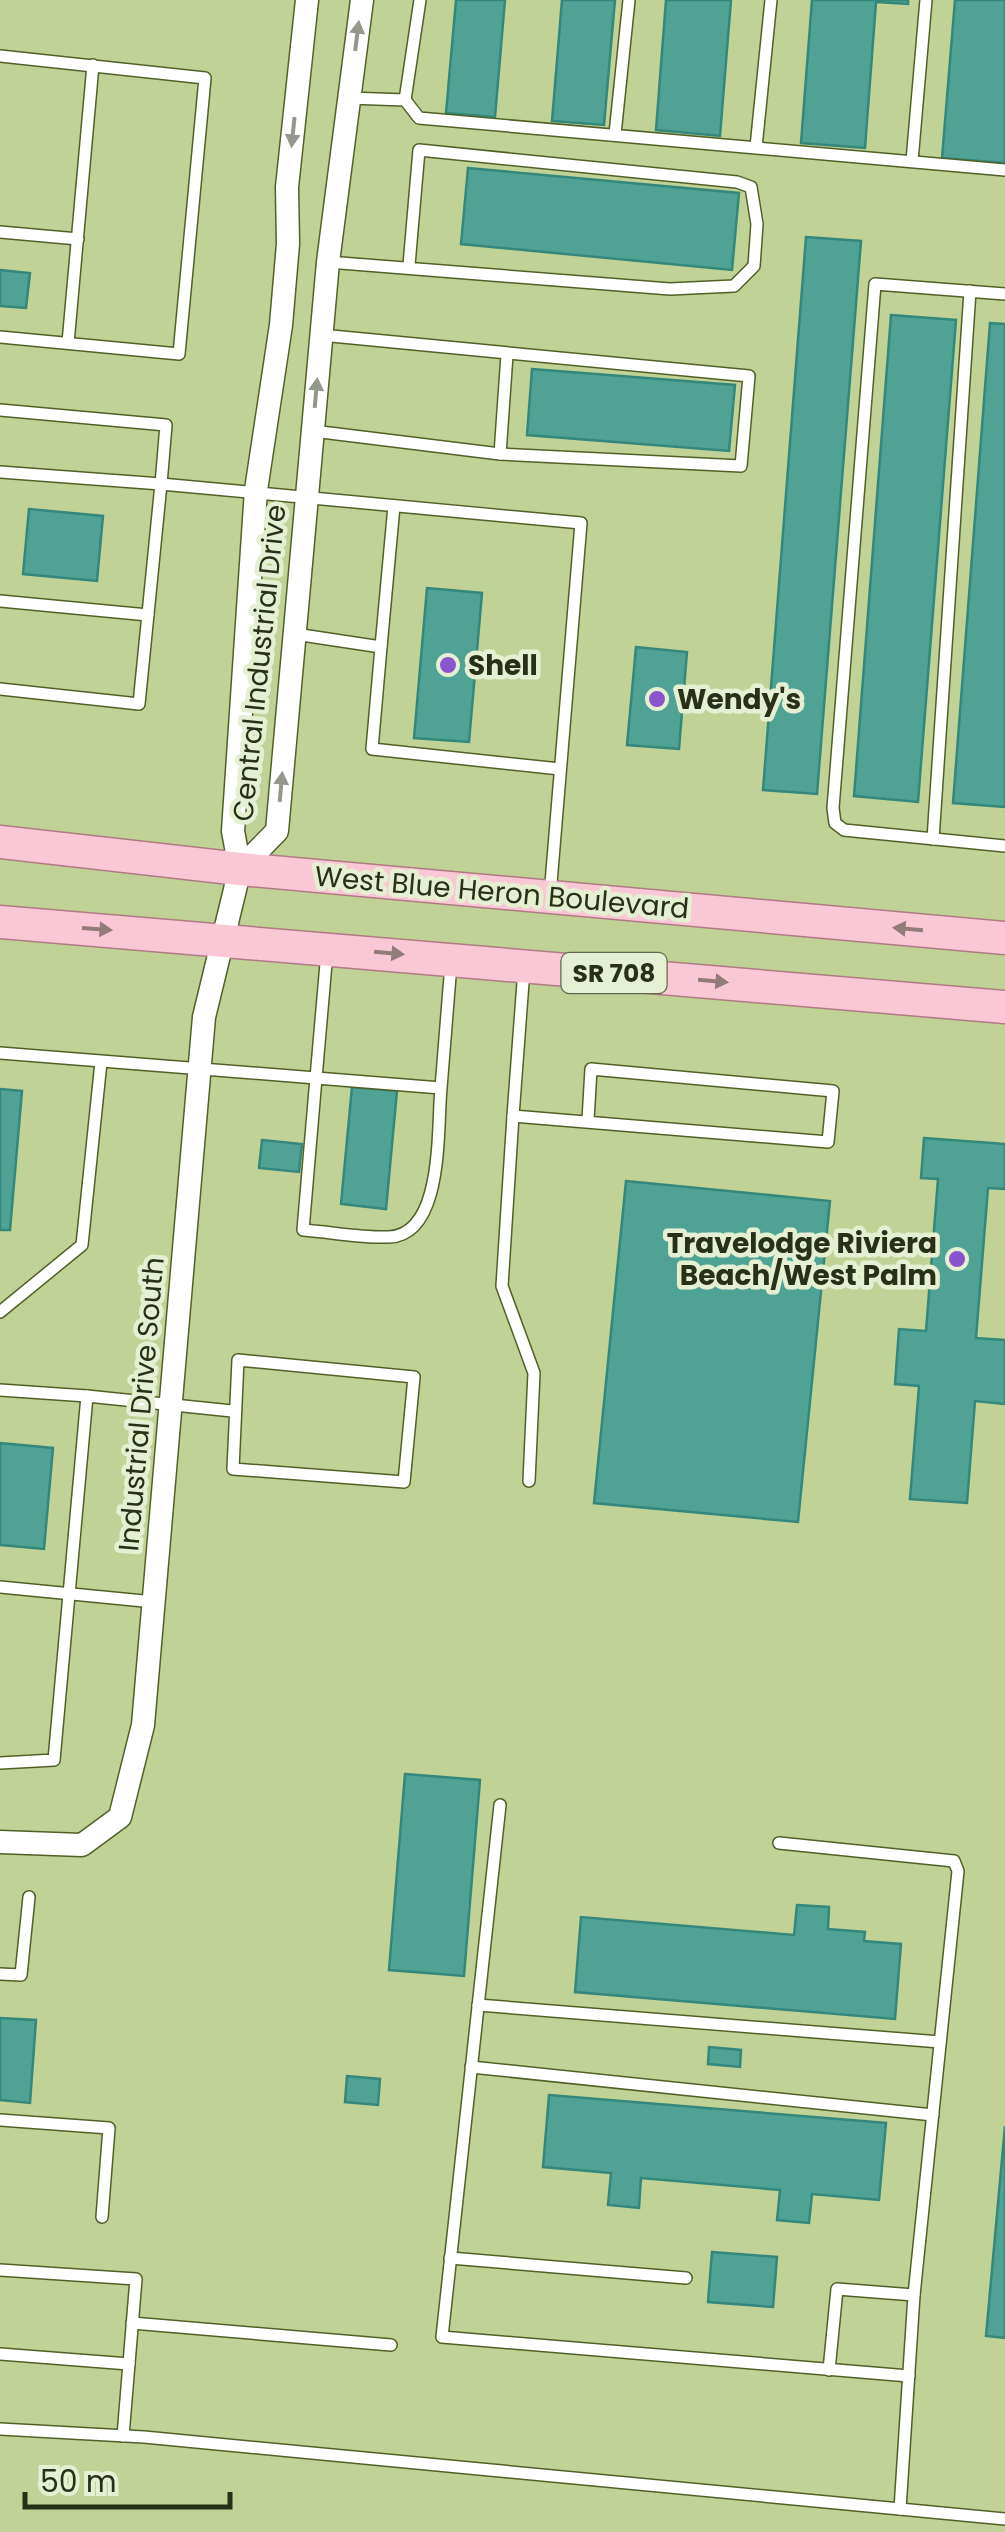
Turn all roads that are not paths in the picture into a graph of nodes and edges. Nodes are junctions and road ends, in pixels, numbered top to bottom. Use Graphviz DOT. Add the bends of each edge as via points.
graph roads {
  1 [pos="306,0"];
  2 [pos="362,0"];
  3 [pos="420,0"];
  4 [pos="629,0"];
  5 [pos="771,0"];
  6 [pos="926,0"];
  7 [pos="0,56"];
  8 [pos="92,65"];
  9 [pos="349,98"];
  10 [pos="405,100"];
  11 [pos="615,134"];
  12 [pos="756,147"];
  13 [pos="912,161"];
  14 [pos="1005,170"];
  15 [pos="0,232"];
  16 [pos="78,239"];
  17 [pos="328,262"];
  18 [pos="409,265"];
  19 [pos="970,291"];
  20 [pos="1005,294"];
  21 [pos="321,335"];
  22 [pos="0,337"];
  23 [pos="68,343"];
  24 [pos="506,355"];
  25 [pos="0,410"];
  26 [pos="313,431"];
  27 [pos="500,454"];
  28 [pos="0,472"];
  29 [pos="161,484"];
  30 [pos="256,490"];
  31 [pos="307,496"];
  32 [pos="394,506"];
  33 [pos="0,601"];
  34 [pos="148,616"];
  35 [pos="295,634"];
  36 [pos="381,647"];
  37 [pos="0,689"];
  38 [pos="560,769"];
  39 [pos="934,839"];
  40 [pos="0,842"];
  41 [pos="1005,846"];
  42 [pos="240,869"];
  43 [pos="550,896"];
  44 [pos="0,922"];
  45 [pos="223,938"];
  46 [pos="1005,938"];
  47 [pos="327,948"];
  48 [pos="452,958"];
  49 [pos="524,965"];
  50 [pos="1005,1006"];
  51 [pos="0,1053"];
  52 [pos="100,1062"];
  53 [pos="199,1070"];
  54 [pos="316,1078"];
  55 [pos="441,1088"];
  56 [pos="513,1116"];
  57 [pos="588,1120"];
  58 [pos="0,1312"];
  59 [pos="0,1390"];
  60 [pos="87,1396"];
  61 [pos="171,1405"];
  62 [pos="232,1410"];
  63 [pos="529,1481"];
  64 [pos="0,1588"];
  65 [pos="69,1594"];
  66 [pos="154,1602"];
  67 [pos="0,1763"];
  68 [pos="500,1805"];
  69 [pos="779,1843"];
  70 [pos="5,1845"];
  71 [pos="29,1897"];
  72 [pos="0,1974"];
  73 [pos="478,2006"];
  74 [pos="940,2042"];
  75 [pos="471,2067"];
  76 [pos="932,2115"];
  77 [pos="0,2120"];
  78 [pos="102,2217"];
  79 [pos="450,2258"];
  80 [pos="0,2270"];
  81 [pos="686,2278"];
  82 [pos="914,2295"];
  83 [pos="132,2322"];
  84 [pos="391,2345"];
  85 [pos="0,2354"];
  86 [pos="129,2364"];
  87 [pos="829,2370"];
  88 [pos="909,2376"];
  89 [pos="0,2429"];
  90 [pos="123,2436"];
  91 [pos="900,2509"];
  92 [pos="1005,2519"];
  1 -- 30 [label="street, Central Industrial Drive, one-way" via="280,324"];
  9 -- 2 [label="street, Central Industrial Drive, one-way"];
  3 -- 10 [label="lane"];
  4 -- 11 [label="lane"];
  5 -- 12 [label="lane"];
  6 -- 13 [label="lane"];
  7 -- 8 [label="lane"];
  8 -- 16 [label="lane"];
  8 -- 23 [label="lane" via="204,78 180,354"];
  9 -- 10 [label="lane"];
  9 -- 17 [label="street, Central Industrial Drive"];
  10 -- 11 [label="lane" via="419,118"];
  11 -- 12 [label="lane"];
  12 -- 13 [label="lane"];
  13 -- 14 [label="lane"];
  15 -- 16 [label="lane"];
  16 -- 23 [label="lane"];
  17 -- 18 [label="lane"];
  17 -- 21 [label="street, Central Industrial Drive"];
  18 -- 18 [label="lane" via="419,150 751,187 754,266 734,286 670,289"];
  19 -- 20 [label="lane"];
  19 -- 39 [label="lane"];
  19 -- 39 [label="lane" via="875,284 832,808 844,830"];
  21 -- 24 [label="lane"];
  26 -- 21 [label="street, Central Industrial Drive, one-way"];
  22 -- 23 [label="lane"];
  24 -- 27 [label="lane"];
  24 -- 27 [label="lane" via="750,376 740,466"];
  25 -- 29 [label="lane" via="166,424"];
  26 -- 27 [label="lane"];
  26 -- 31 [label="street, Central Industrial Drive"];
  28 -- 29 [label="lane"];
  29 -- 30 [label="lane"];
  29 -- 34 [label="lane"];
  30 -- 31 [label="lane"];
  30 -- 42 [label="street, Central Industrial Drive" via="233,832"];
  31 -- 32 [label="lane"];
  31 -- 35 [label="street, Central Industrial Drive"];
  32 -- 36 [label="lane"];
  32 -- 38 [label="lane" via="580,523"];
  33 -- 34 [label="lane"];
  34 -- 37 [label="lane" via="140,704"];
  35 -- 36 [label="lane"];
  42 -- 35 [label="street, Central Industrial Drive, one-way" via="276,832"];
  36 -- 38 [label="lane" via="372,749"];
  38 -- 43 [label="lane"];
  39 -- 41 [label="lane"];
  40 -- 42 [label="main road, West Blue Heron Boulevard"];
  42 -- 43 [label="main road, West Blue Heron Boulevard"];
  42 -- 45 [label="street, Industrial Drive South"];
  46 -- 43 [label="main road, West Blue Heron Boulevard, one-way"];
  44 -- 45 [label="main road, SR 708, one-way"];
  45 -- 47 [label="main road, SR 708"];
  45 -- 53 [label="street, Industrial Drive South"];
  47 -- 48 [label="main road, SR 708, one-way"];
  47 -- 54 [label="lane"];
  48 -- 49 [label="main road, SR 708"];
  48 -- 55 [label="lane"];
  49 -- 50 [label="main road, SR 708, one-way"];
  49 -- 56 [label="lane"];
  51 -- 52 [label="lane"];
  52 -- 53 [label="lane"];
  52 -- 58 [label="lane" via="82,1245"];
  53 -- 54 [label="lane"];
  53 -- 61 [label="street, Industrial Drive South"];
  54 -- 55 [label="lane"];
  54 -- 55 [label="lane" via="303,1230 393,1237 414,1230 429,1208"];
  56 -- 57 [label="lane"];
  56 -- 63 [label="lane" via="502,1286 534,1372"];
  57 -- 57 [label="lane" via="828,1142 833,1091 591,1068"];
  59 -- 60 [label="lane"];
  60 -- 61 [label="lane"];
  60 -- 65 [label="lane"];
  61 -- 62 [label="lane"];
  61 -- 66 [label="street, Industrial Drive South"];
  62 -- 62 [label="lane" via="232,1468 404,1482 414,1377 238,1360"];
  64 -- 65 [label="lane"];
  65 -- 66 [label="lane"];
  65 -- 67 [label="lane" via="54,1760"];
  66 -- 70 [label="street, Industrial Drive South" via="143,1725 120,1817 82,1845"];
  68 -- 73 [label="lane"];
  69 -- 74 [label="lane" via="954,1861"];
  71 -- 72 [label="lane" via="21,1975"];
  73 -- 74 [label="lane"];
  73 -- 75 [label="lane"];
  74 -- 76 [label="lane"];
  75 -- 76 [label="lane"];
  75 -- 79 [label="lane"];
  76 -- 82 [label="lane"];
  77 -- 78 [label="lane" via="110,2128"];
  79 -- 81 [label="lane"];
  79 -- 87 [label="lane" via="442,2336"];
  80 -- 83 [label="lane" via="136,2280"];
  82 -- 87 [label="lane" via="837,2289"];
  82 -- 88 [label="lane"];
  83 -- 84 [label="lane"];
  83 -- 86 [label="lane"];
  85 -- 86 [label="lane"];
  86 -- 90 [label="lane"];
  87 -- 88 [label="lane"];
  88 -- 91 [label="lane"];
  89 -- 90 [label="lane"];
  90 -- 91 [label="lane"];
  91 -- 92 [label="lane"];
}
